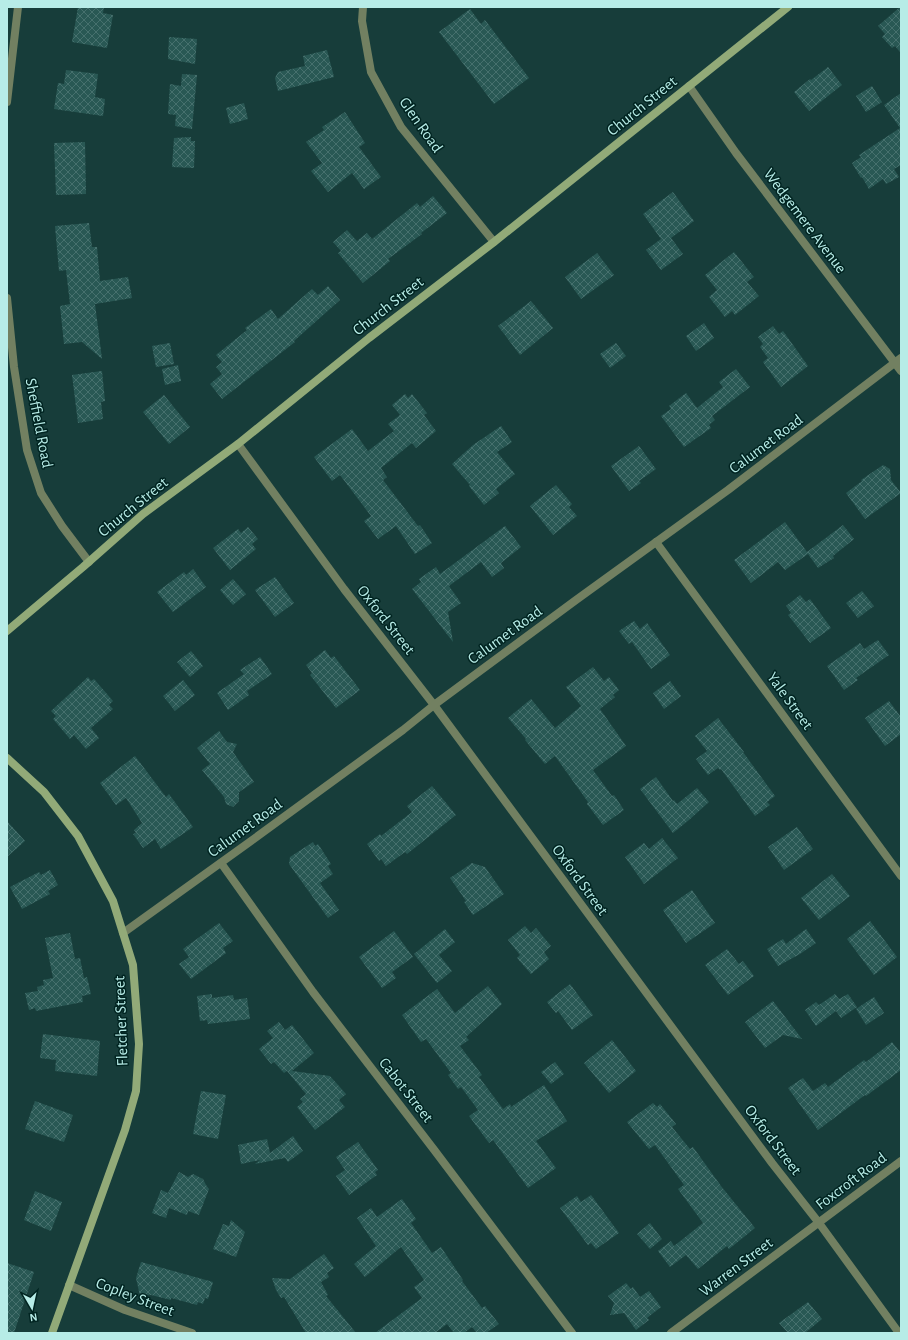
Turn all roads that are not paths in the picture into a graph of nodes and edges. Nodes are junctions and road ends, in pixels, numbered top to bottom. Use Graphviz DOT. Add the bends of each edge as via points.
graph roads {
  1 [pos="18,7"];
  2 [pos="363,7"];
  3 [pos="788,7"];
  4 [pos="689,86"];
  5 [pos="7,102"];
  6 [pos="494,242"];
  7 [pos="7,298"];
  8 [pos="898,361"];
  9 [pos="901,371"];
  10 [pos="238,444"];
  11 [pos="656,542"];
  12 [pos="89,562"];
  13 [pos="7,631"];
  14 [pos="434,705"];
  15 [pos="7,758"];
  16 [pos="221,863"];
  17 [pos="901,876"];
  18 [pos="123,933"];
  19 [pos="901,1162"];
  20 [pos="819,1223"];
  21 [pos="69,1285"];
  22 [pos="52,1333"];
  23 [pos="192,1333"];
  24 [pos="572,1333"];
  25 [pos="670,1333"];
  26 [pos="899,1333"];
  1 -- 5 [label="street"];
  2 -- 6 [label="street, Glen Road" via="362,21 371,72 401,127"];
  3 -- 4 [label="main road, Church Street"];
  4 -- 6 [label="main road, Church Street"];
  4 -- 8 [label="street, Wedgemere Avenue" via="741,159"];
  6 -- 10 [label="main road, Church Street" via="369,338"];
  7 -- 12 [label="street, Sheffield Road" via="14,367 27,450 41,493"];
  8 -- 9 [label="street, Wedgemere Avenue"];
  8 -- 11 [label="street, Calumet Road"];
  10 -- 12 [label="main road, Church Street" via="143,514"];
  10 -- 14 [label="street, Oxford Street" via="344,589"];
  11 -- 14 [label="street, Calumet Road"];
  11 -- 17 [label="street, Yale Street"];
  12 -- 13 [label="main road, Church Street"];
  14 -- 16 [label="street, Calumet Road"];
  14 -- 20 [label="street, Oxford Street"];
  15 -- 18 [label="main road, Fletcher Street" via="44,792 78,836 113,901"];
  16 -- 18 [label="street, Calumet Road"];
  16 -- 24 [label="street, Cabot Street" via="313,992"];
  18 -- 21 [label="main road, Fletcher Street" via="133,965 139,1044 136,1091 125,1130"];
  19 -- 20 [label="street, Foxcroft Road"];
  20 -- 25 [label="street, Warren Street"];
  20 -- 26 [label="street, Oxford Street"];
  21 -- 22 [label="main road, Fletcher Street"];
  21 -- 23 [label="street, Copley Street" via="125,1310"];
}
